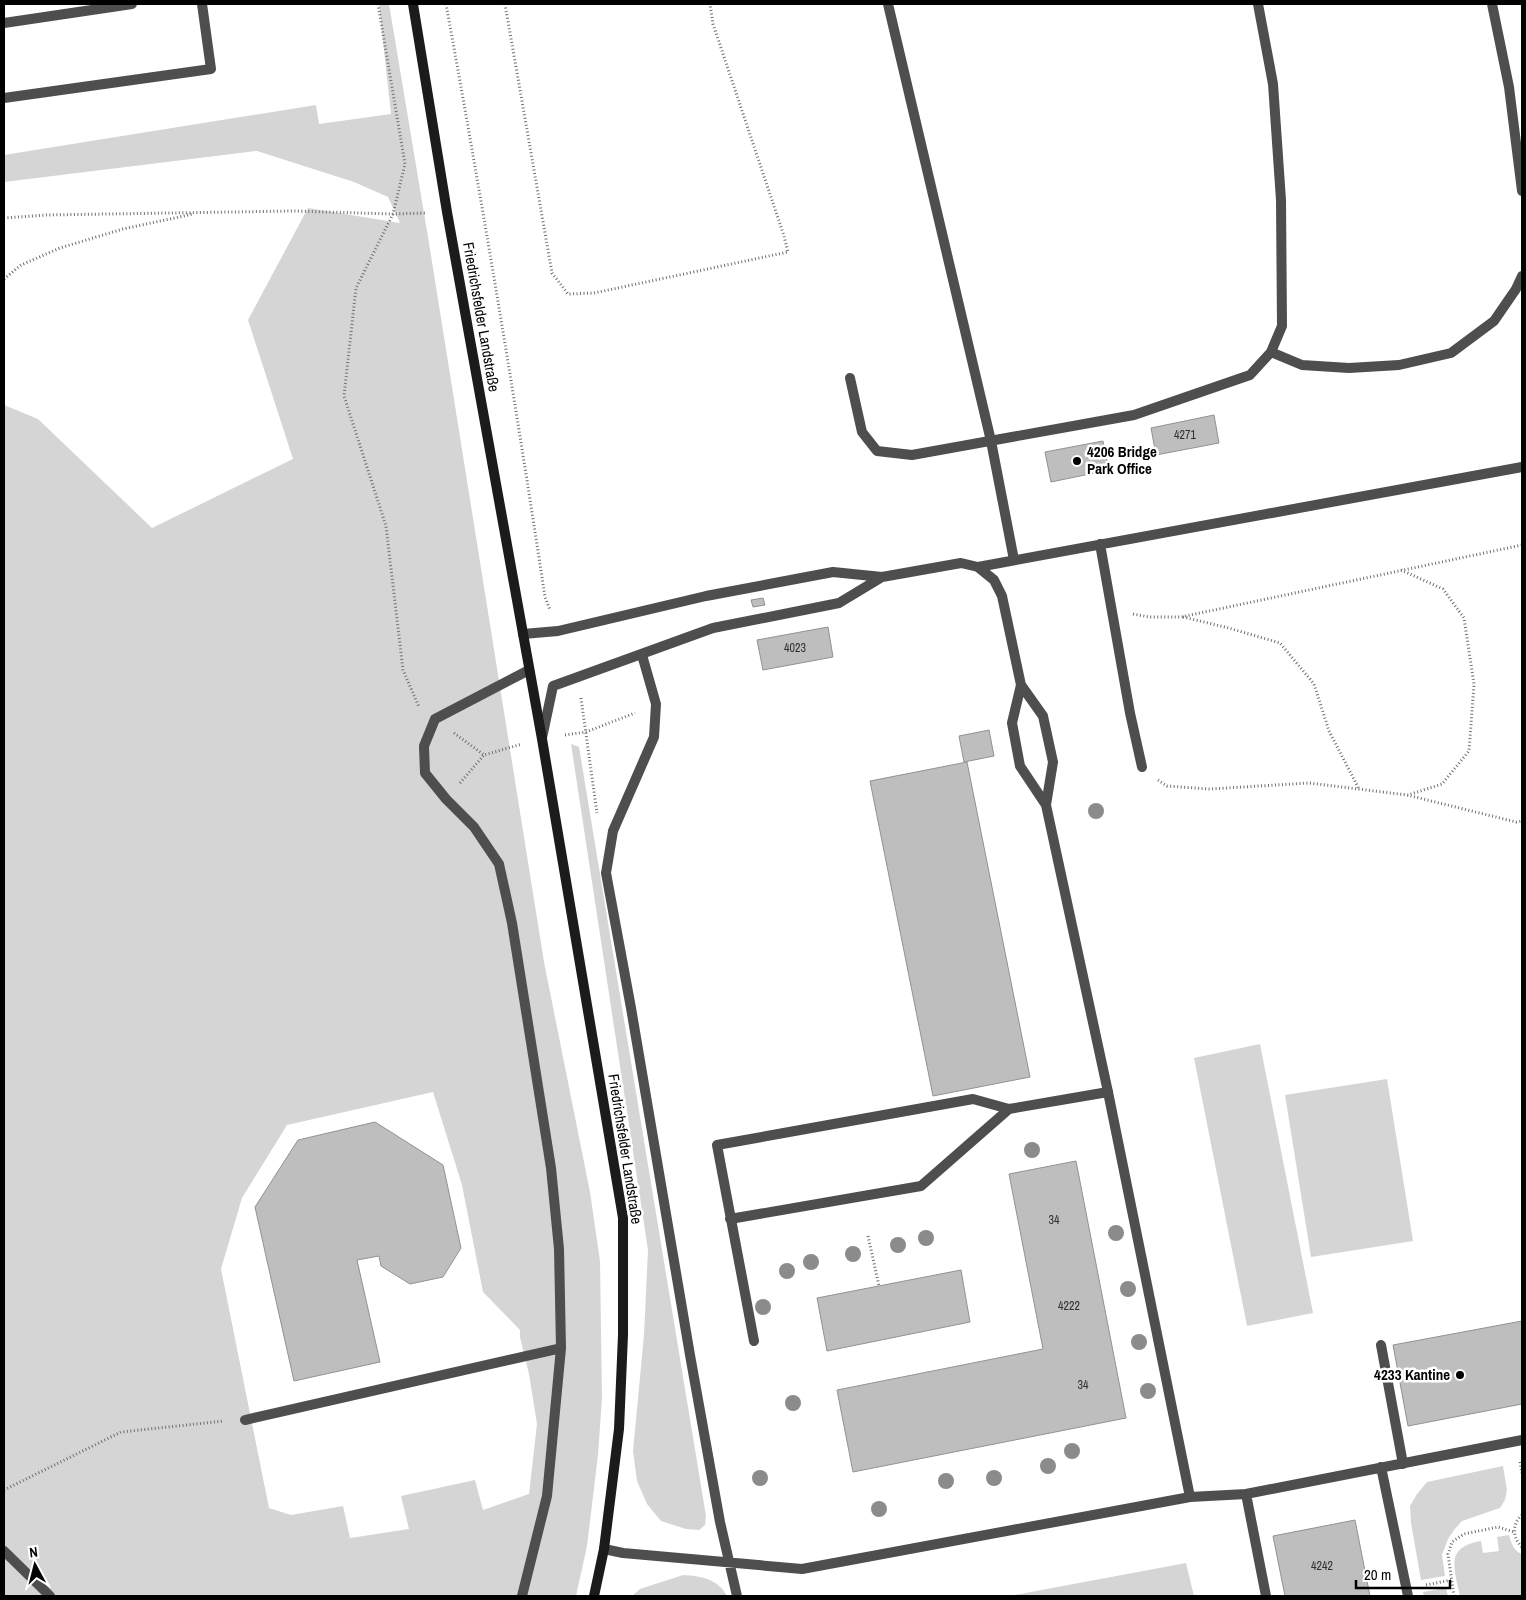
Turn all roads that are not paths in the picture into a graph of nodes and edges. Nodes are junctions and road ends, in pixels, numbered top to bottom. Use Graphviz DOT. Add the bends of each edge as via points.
graph roads {
  1 [pos="132,4"];
  2 [pos="202,4"];
  3 [pos="413,4"];
  4 [pos="888,4"];
  5 [pos="1258,4"];
  6 [pos="1492,4"];
  7 [pos="4,23"];
  8 [pos="4,98"];
  9 [pos="1522,191"];
  10 [pos="1522,276"];
  11 [pos="1270,352"];
  12 [pos="850,378"];
  13 [pos="991,440"];
  14 [pos="1522,467"];
  15 [pos="1100,544"];
  16 [pos="1014,560"];
  17 [pos="978,567"];
  18 [pos="882,577"];
  19 [pos="523,634"];
  20 [pos="642,655"];
  21 [pos="529,670"];
  22 [pos="1021,686"];
  23 [pos="542,738"];
  24 [pos="1142,767"];
  25 [pos="1046,804"];
  26 [pos="1108,1092"];
  27 [pos="1009,1109"];
  28 [pos="730,1219"];
  29 [pos="754,1341"];
  30 [pos="1382,1345"];
  31 [pos="561,1348"];
  32 [pos="245,1420"];
  33 [pos="1522,1440"];
  34 [pos="1403,1464"];
  35 [pos="1381,1467"];
  36 [pos="1246,1494"];
  37 [pos="1190,1497"];
  38 [pos="604,1549"];
  39 [pos="4,1551"];
  40 [pos="730,1561"];
  41 [pos="50,1596"];
  42 [pos="522,1596"];
  43 [pos="594,1596"];
  44 [pos="737,1596"];
  45 [pos="1266,1596"];
  46 [pos="1408,1596"];
  1 -- 7 [label="street"];
  2 -- 8 [label="street" via="211,69"];
  3 -- 19 [label="main road, Friedrichsfelder Landstraße"];
  4 -- 13 [label="street"];
  5 -- 11 [label="street" via="1273,84 1282,200 1282,326"];
  6 -- 9 [label="street" via="1510,87"];
  10 -- 11 [label="street" via="1494,321 1451,353 1399,365 1349,368 1302,365"];
  11 -- 13 [label="street" via="1250,375 1134,415"];
  12 -- 13 [label="street" via="862,432 877,451 912,454"];
  13 -- 16 [label="street"];
  14 -- 15 [label="street"];
  15 -- 16 [label="street"];
  15 -- 24 [label="street"];
  16 -- 17 [label="street"];
  17 -- 18 [label="street" via="961,563"];
  17 -- 22 [label="street" via="994,580 1002,596"];
  18 -- 19 [label="street" via="833,572 706,596 558,631"];
  18 -- 20 [label="street, Friedrichsfelder Landstraße" via="839,602 713,628"];
  19 -- 21 [label="main road, Friedrichsfelder Landstraße"];
  20 -- 23 [label="street, Friedrichsfelder Landstraße" via="553,686"];
  20 -- 40 [label="street" via="656,704 654,737 613,832 606,873 720,1522"];
  21 -- 23 [label="main road, Friedrichsfelder Landstraße"];
  21 -- 31 [label="street" via="435,719 424,746 425,773 474,827 499,864 512,923 550,1168 560,1249"];
  22 -- 25 [label="street" via="1044,716 1053,762"];
  22 -- 25 [label="street" via="1012,723 1020,766"];
  23 -- 38 [label="main road, Friedrichsfelder Landstraße" via="623,1218 619,1429"];
  25 -- 26 [label="street"];
  26 -- 27 [label="street"];
  26 -- 37 [label="street"];
  27 -- 28 [label="street" via="921,1186"];
  27 -- 28 [label="street" via="973,1100 717,1145"];
  28 -- 29 [label="street"];
  30 -- 34 [label="street"];
  31 -- 32 [label="street"];
  31 -- 42 [label="street" via="547,1496"];
  33 -- 34 [label="street"];
  34 -- 35 [label="street"];
  35 -- 36 [label="street"];
  35 -- 46 [label="street"];
  36 -- 37 [label="street"];
  36 -- 45 [label="street"];
  37 -- 40 [label="street" via="802,1569"];
  38 -- 40 [label="street"];
  38 -- 43 [label="main road, Friedrichsfelder Landstraße"];
  39 -- 41 [label="street"];
  40 -- 44 [label="street"];
}
